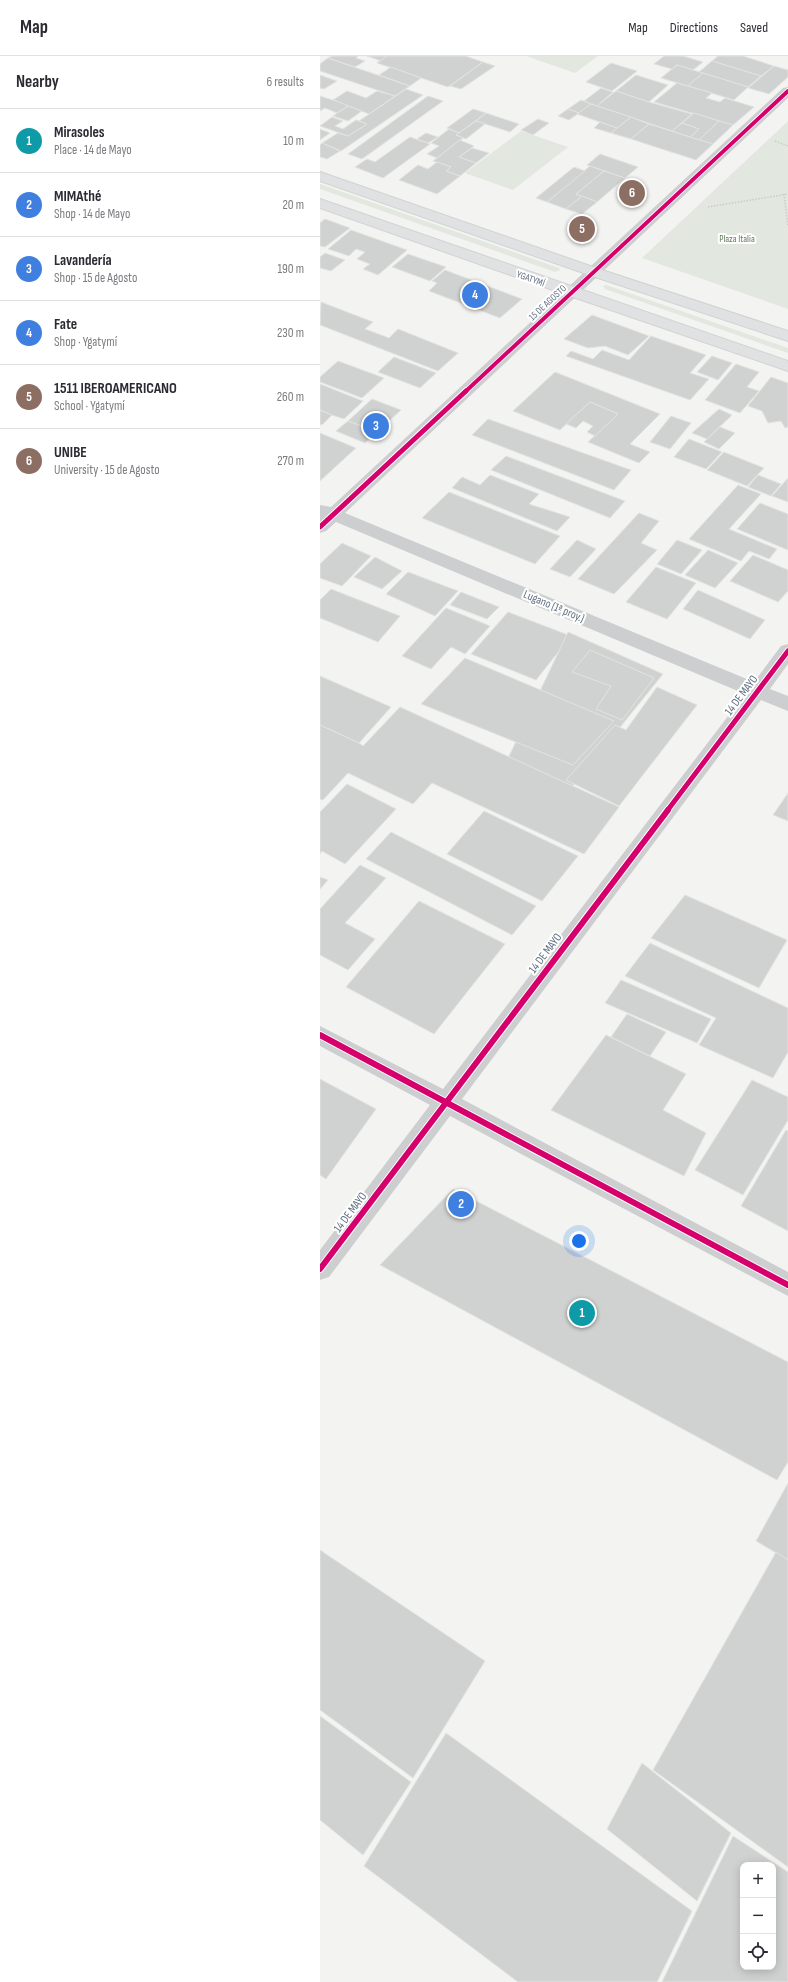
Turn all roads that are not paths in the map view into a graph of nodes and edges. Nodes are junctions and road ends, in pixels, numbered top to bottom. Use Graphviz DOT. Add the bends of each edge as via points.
graph roads {
  1 [pos="788,92"];
  2 [pos="320,176"];
  3 [pos="320,203"];
  4 [pos="594,272"];
  5 [pos="572,292"];
  6 [pos="788,336"];
  7 [pos="788,366"];
  8 [pos="327,512"];
  9 [pos="320,527"];
  10 [pos="788,651"];
  11 [pos="758,691"];
  12 [pos="788,704"];
  13 [pos="320,1035"];
  14 [pos="446,1102"];
  15 [pos="320,1269"];
  16 [pos="788,1285"];
  1 -- 4 [label="street, 15 DE AGOSTO"];
  2 -- 4 [label="main road"];
  3 -- 5 [label="main road, YGATYMÍ"];
  4 -- 5 [label="street, 15 DE AGOSTO"];
  4 -- 6 [label="main road"];
  5 -- 7 [label="main road, YGATYMÍ"];
  5 -- 8 [label="street, 15 DE AGOSTO"];
  8 -- 9 [label="street, 15 DE AGOSTO"];
  8 -- 11 [label="street, Lugano (1ª proy.)"];
  10 -- 11 [label="street, 14 DE MAYO"];
  11 -- 12 [label="street, Lugano (1ª proy.)"];
  11 -- 14 [label="street, 14 DE MAYO"];
  13 -- 14 [label="street"];
  14 -- 15 [label="street, 14 DE MAYO"];
  14 -- 16 [label="street"];
}
